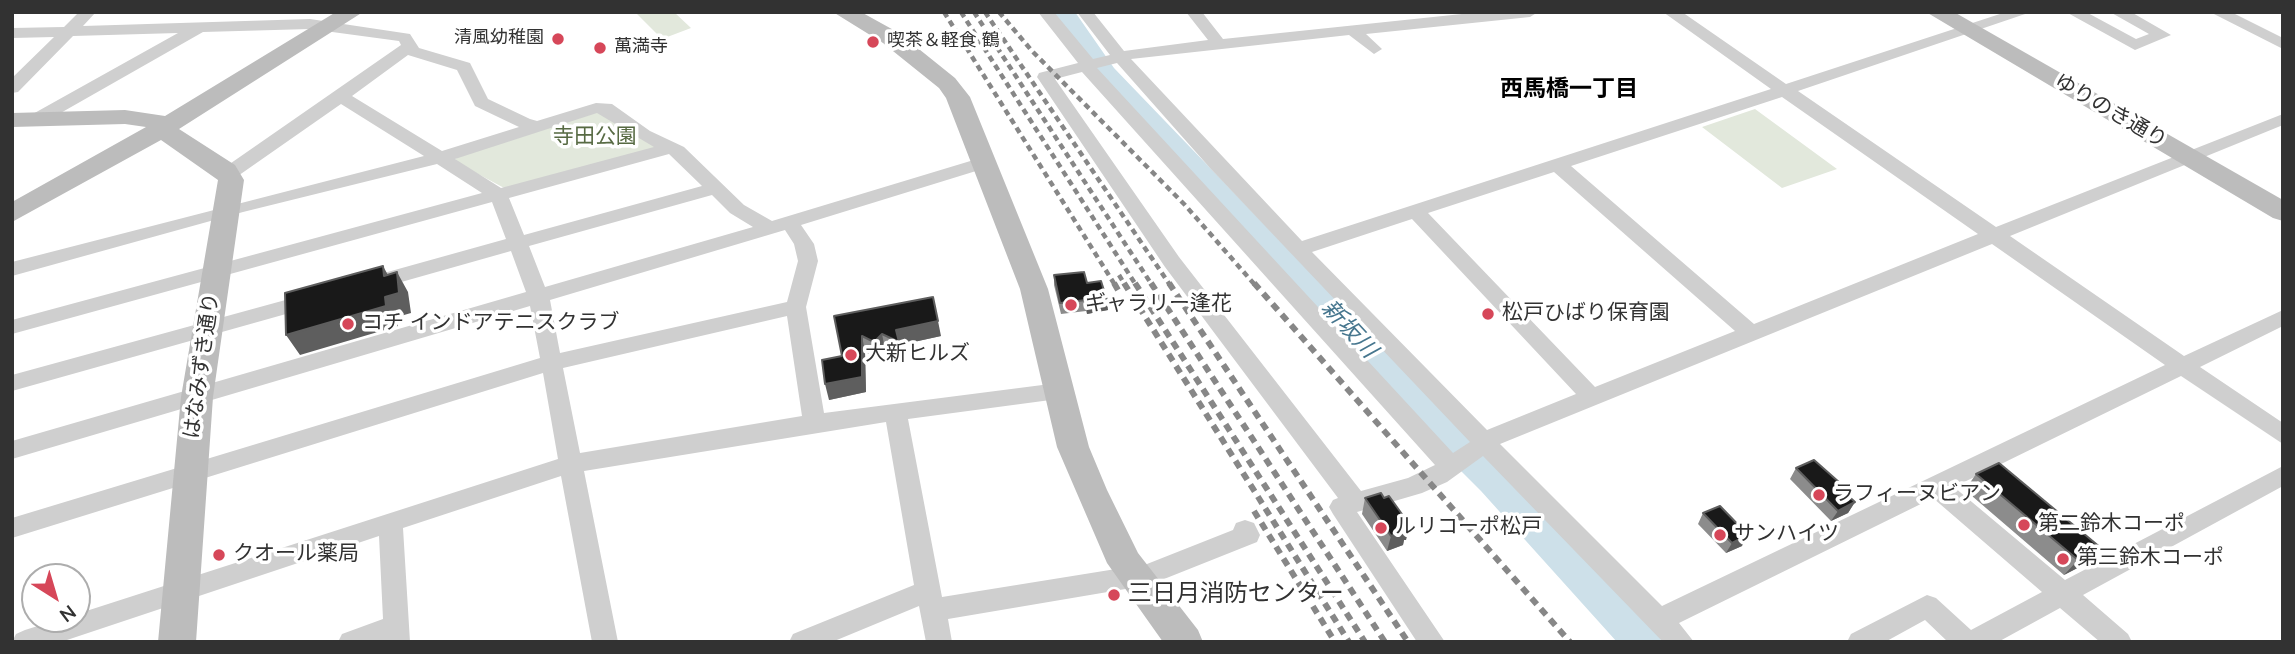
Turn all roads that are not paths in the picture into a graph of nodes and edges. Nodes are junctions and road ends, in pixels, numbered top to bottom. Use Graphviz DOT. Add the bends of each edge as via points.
graph roads {
  1 [pos="88,12"];
  2 [pos="185,12"];
  3 [pos="352,12"];
  4 [pos="844,12"];
  5 [pos="1046,12"];
  6 [pos="1085,12"];
  7 [pos="1194,12"];
  8 [pos="1530,12"];
  9 [pos="1671,12"];
  10 [pos="1937,12"];
  11 [pos="2023,12"];
  12 [pos="2074,12"];
  13 [pos="2118,12"];
  14 [pos="2218,12"];
  15 [pos="204,25"];
  16 [pos="329,27"];
  17 [pos="1353,30"];
  18 [pos="1969,30"];
  19 [pos="69,31"];
  20 [pos="12,33"];
  21 [pos="1219,44"];
  22 [pos="2283,44"];
  23 [pos="408,47"];
  24 [pos="1374,49"];
  25 [pos="1116,56"];
  26 [pos="1086,65"];
  27 [pos="12,88"];
  28 [pos="1786,91"];
  29 [pos="341,96"];
  30 [pos="25,119"];
  31 [pos="2283,119"];
  32 [pos="164,127"];
  33 [pos="537,127"];
  34 [pos="670,148"];
  35 [pos="438,157"];
  36 [pos="2187,157"];
  37 [pos="984,163"];
  38 [pos="1559,166"];
  39 [pos="228,174"];
  40 [pos="715,188"];
  41 [pos="499,195"];
  42 [pos="226,211"];
  43 [pos="1416,212"];
  44 [pos="2283,212"];
  45 [pos="12,213"];
  46 [pos="779,225"];
  47 [pos="1993,234"];
  48 [pos="520,242"];
  49 [pos="1299,249"];
  50 [pos="12,269"];
  51 [pos="215,273"];
  52 [pos="350,289"];
  53 [pos="324,296"];
  54 [pos="538,298"];
  55 [pos="796,307"];
  56 [pos="2283,317"];
  57 [pos="12,327"];
  58 [pos="207,329"];
  59 [pos="1751,334"];
  60 [pos="550,363"];
  61 [pos="2181,365"];
  62 [pos="12,383"];
  63 [pos="1058,391"];
  64 [pos="197,397"];
  65 [pos="1592,397"];
  66 [pos="895,411"];
  67 [pos="814,423"];
  68 [pos="2283,435"];
  69 [pos="1485,443"];
  70 [pos="12,450"];
  71 [pos="570,464"];
  72 [pos="1451,467"];
  73 [pos="190,473"];
  74 [pos="2283,475"];
  75 [pos="1935,485"];
  76 [pos="1355,502"];
  77 [pos="391,523"];
  78 [pos="12,528"];
  79 [pos="1245,530"];
  80 [pos="1134,576"];
  81 [pos="181,592"];
  82 [pos="2062,593"];
  83 [pos="931,600"];
  84 [pos="1659,620"];
  85 [pos="397,634"];
  86 [pos="1180,640"];
  87 [pos="25,642"];
  88 [pos="177,642"];
  89 [pos="351,642"];
  90 [pos="605,642"];
  91 [pos="802,642"];
  92 [pos="939,642"];
  93 [pos="1432,642"];
  94 [pos="1681,642"];
  95 [pos="1860,642"];
  96 [pos="1966,642"];
  97 [pos="1973,642"];
  98 [pos="2119,642"];
  1 -- 19 [label="street"];
  2 -- 15 [label="street"];
  3 -- 16 [label="street"];
  4 -- 37 [label="street" via="891,38 947,83 958,97"];
  5 -- 26 [label="street"];
  6 -- 25 [label="street"];
  7 -- 21 [label="street"];
  8 -- 17 [label="street"];
  9 -- 28 [label="street"];
  10 -- 18 [label="street, ゆりのき通り"];
  11 -- 18 [label="street"];
  12 -- 13 [label="street" via="2136,45 2163,35"];
  14 -- 22 [label="street"];
  15 -- 16 [label="street"];
  15 -- 19 [label="street"];
  15 -- 30 [label="street"];
  16 -- 23 [label="street" via="404,37"];
  16 -- 32 [label="street"];
  17 -- 21 [label="street"];
  17 -- 24 [label="street"];
  18 -- 28 [label="street"];
  18 -- 36 [label="street, ゆりのき通り"];
  19 -- 20 [label="street"];
  19 -- 27 [label="street"];
  21 -- 25 [label="street"];
  23 -- 29 [label="street"];
  23 -- 33 [label="street" via="428,59 464,68 481,102"];
  25 -- 26 [label="street"];
  25 -- 49 [label="street"];
  26 -- 72 [label="street"];
  26 -- 76 [label="street" via="1045,77 1172,262"];
  28 -- 38 [label="street"];
  28 -- 47 [label="street"];
  29 -- 35 [label="street"];
  29 -- 39 [label="street"];
  30 -- 32 [label="street" via="125,117 157,121 167,125"];
  31 -- 36 [label="street"];
  32 -- 39 [label="street"];
  32 -- 45 [label="street"];
  33 -- 34 [label="street" via="602,107"];
  33 -- 35 [label="street"];
  34 -- 40 [label="street"];
  34 -- 41 [label="street"];
  35 -- 41 [label="street"];
  35 -- 42 [label="street"];
  36 -- 44 [label="street, ゆりのき通り"];
  36 -- 47 [label="street"];
  37 -- 46 [label="street"];
  37 -- 63 [label="street" via="1034,289"];
  38 -- 43 [label="street"];
  38 -- 59 [label="street"];
  39 -- 42 [label="street, はなみずき通り"];
  40 -- 46 [label="street" via="737,209"];
  40 -- 48 [label="street"];
  41 -- 48 [label="street"];
  41 -- 51 [label="street"];
  42 -- 50 [label="street"];
  42 -- 51 [label="street, はなみずき通り"];
  43 -- 49 [label="street"];
  43 -- 65 [label="street"];
  46 -- 54 [label="street"];
  46 -- 55 [label="street" via="804,244 807,261"];
  47 -- 59 [label="street"];
  47 -- 61 [label="street"];
  48 -- 52 [label="street"];
  48 -- 54 [label="street"];
  49 -- 69 [label="street"];
  51 -- 57 [label="street"];
  51 -- 58 [label="street, はなみずき通り"];
  53 -- 58 [label="street"];
  54 -- 60 [label="street"];
  54 -- 64 [label="street"];
  55 -- 60 [label="street"];
  55 -- 67 [label="street"];
  56 -- 61 [label="street"];
  58 -- 62 [label="street"];
  58 -- 64 [label="street, はなみずき通り"];
  59 -- 65 [label="street"];
  60 -- 71 [label="street"];
  60 -- 73 [label="street"];
  61 -- 68 [label="street"];
  61 -- 75 [label="street"];
  63 -- 66 [label="street"];
  63 -- 80 [label="street" via="1090,490"];
  64 -- 70 [label="street"];
  64 -- 73 [label="street, はなみずき通り"];
  65 -- 69 [label="street"];
  66 -- 67 [label="street"];
  66 -- 83 [label="street"];
  67 -- 71 [label="street"];
  69 -- 72 [label="street"];
  69 -- 84 [label="street"];
  71 -- 77 [label="street"];
  71 -- 90 [label="street"];
  72 -- 76 [label="street" via="1414,486"];
  73 -- 78 [label="street"];
  73 -- 81 [label="street, はなみずき通り"];
  74 -- 82 [label="street"];
  75 -- 82 [label="street"];
  75 -- 84 [label="street"];
  76 -- 93 [label="street" via="1340,507"];
  77 -- 81 [label="street"];
  77 -- 85 [label="street"];
  79 -- 80 [label="street" via="1248,535"];
  80 -- 83 [label="street"];
  80 -- 86 [label="street"];
  81 -- 87 [label="street"];
  81 -- 88 [label="street, はなみずき通り"];
  82 -- 97 [label="street"];
  82 -- 98 [label="street"];
  83 -- 91 [label="street"];
  83 -- 92 [label="street"];
  84 -- 94 [label="street"];
  85 -- 89 [label="street"];
  95 -- 96 [label="street" via="1927,606"];
}
